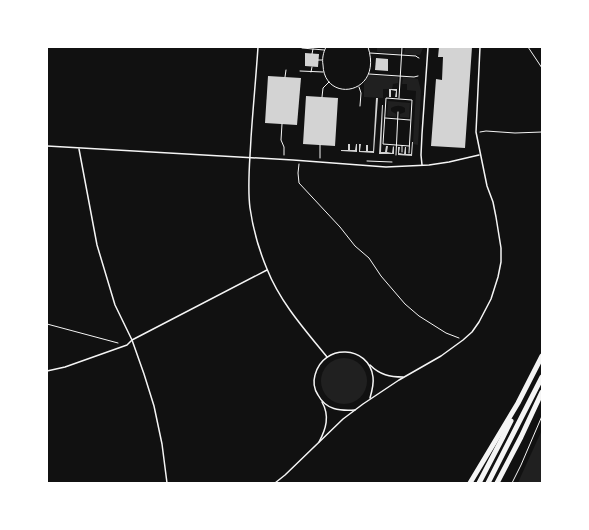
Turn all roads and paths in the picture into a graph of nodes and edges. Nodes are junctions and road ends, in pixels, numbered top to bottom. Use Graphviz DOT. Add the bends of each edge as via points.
graph roads {
  1 [pos="258,47"];
  2 [pos="326,47"];
  3 [pos="368,47"];
  4 [pos="402,47"];
  5 [pos="428,47"];
  6 [pos="480,47"];
  7 [pos="528,47"];
  8 [pos="302,48"];
  9 [pos="313,49"];
  10 [pos="324,50"];
  11 [pos="370,53"];
  12 [pos="312,54"];
  13 [pos="402,55"];
  14 [pos="420,58"];
  15 [pos="318,60"];
  16 [pos="323,60"];
  17 [pos="312,67"];
  18 [pos="542,68"];
  19 [pos="286,70"];
  20 [pos="300,71"];
  21 [pos="311,72"];
  22 [pos="323,72"];
  23 [pos="368,74"];
  24 [pos="400,76"];
  25 [pos="418,76"];
  26 [pos="285,77"];
  27 [pos="329,82"];
  28 [pos="359,86"];
  29 [pos="322,97"];
  30 [pos="399,99"];
  31 [pos="360,106"];
  32 [pos="398,112"];
  33 [pos="385,118"];
  34 [pos="398,120"];
  35 [pos="411,120"];
  36 [pos="282,124"];
  37 [pos="476,132"];
  38 [pos="542,132"];
  39 [pos="320,145"];
  40 [pos="47,146"];
  41 [pos="396,146"];
  42 [pos="402,146"];
  43 [pos="409,146"];
  44 [pos="79,149"];
  45 [pos="402,152"];
  46 [pos="409,153"];
  47 [pos="396,155"];
  48 [pos="480,155"];
  49 [pos="250,158"];
  50 [pos="283,160"];
  51 [pos="300,161"];
  52 [pos="365,161"];
  53 [pos="320,162"];
  54 [pos="395,162"];
  55 [pos="422,165"];
  56 [pos="267,270"];
  57 [pos="47,324"];
  58 [pos="132,340"];
  59 [pos="463,340"];
  60 [pos="127,345"];
  61 [pos="542,356"];
  62 [pos="327,357"];
  63 [pos="367,362"];
  64 [pos="47,372"];
  65 [pos="405,377"];
  66 [pos="542,377"];
  67 [pos="542,392"];
  68 [pos="370,399"];
  69 [pos="322,401"];
  70 [pos="518,403"];
  71 [pos="355,410"];
  72 [pos="542,416"];
  73 [pos="317,444"];
  74 [pos="167,483"];
  75 [pos="275,483"];
  76 [pos="470,483"];
  77 [pos="479,483"];
  78 [pos="488,483"];
  79 [pos="497,483"];
  80 [pos="512,483"];
  1 -- 49 [label="lane"];
  2 -- 10 [label="path"];
  3 -- 11 [label="path"];
  4 -- 13 [label="path"];
  5 -- 55 [label="lane"];
  6 -- 37 [label="lane"];
  7 -- 18 [label="path"];
  8 -- 9 [label="path"];
  9 -- 10 [label="path"];
  9 -- 12 [label="path"];
  10 -- 16 [label="path"];
  11 -- 13 [label="path"];
  11 -- 23 [label="path" via="371,66"];
  13 -- 14 [label="path"];
  13 -- 24 [label="path"];
  15 -- 16 [label="path"];
  16 -- 22 [label="path"];
  17 -- 21 [label="path"];
  19 -- 26 [label="path"];
  20 -- 21 [label="path"];
  21 -- 22 [label="path"];
  22 -- 27 [label="path"];
  23 -- 24 [label="path"];
  23 -- 28 [label="path"];
  24 -- 25 [label="path"];
  24 -- 30 [label="path"];
  27 -- 28 [label="path" via="343,90"];
  27 -- 29 [label="path" via="323,88"];
  28 -- 31 [label="path"];
  30 -- 33 [label="path" via="386,98"];
  30 -- 35 [label="path" via="412,100"];
  32 -- 34 [label="path"];
  33 -- 34 [label="path"];
  33 -- 41 [label="path" via="383,144"];
  34 -- 35 [label="path"];
  34 -- 41 [label="path"];
  35 -- 43 [label="path"];
  36 -- 50 [label="path"];
  37 -- 38 [label="path"];
  37 -- 48 [label="lane"];
  39 -- 53 [label="path"];
  40 -- 44 [label="lane"];
  41 -- 42 [label="path"];
  41 -- 47 [label="path"];
  42 -- 43 [label="path"];
  42 -- 45 [label="path"];
  43 -- 46 [label="path"];
  44 -- 49 [label="lane"];
  44 -- 58 [label="lane" via="97,245 115,305"];
  48 -- 55 [label="lane"];
  48 -- 59 [label="lane" via="499,231 501,262 491,299 479,322"];
  49 -- 50 [label="lane"];
  49 -- 56 [label="lane" via="249,193 252,221"];
  50 -- 51 [label="lane"];
  51 -- 53 [label="lane"];
  51 -- 59 [label="path" via="299,183 355,246 369,258 405,304 446,333"];
  52 -- 54 [label="path"];
  53 -- 55 [label="lane" via="386,167"];
  56 -- 58 [label="lane"];
  56 -- 62 [label="lane" via="283,298"];
  57 -- 60 [label="path"];
  58 -- 60 [label="lane"];
  58 -- 74 [label="lane" via="154,406"];
  59 -- 65 [label="lane"];
  60 -- 64 [label="lane"];
  61 -- 70 [label="highway"];
  62 -- 63 [label="lane" via="333,353 352,352"];
  62 -- 69 [label="lane" via="317,368 314,378 316,392"];
  63 -- 65 [label="lane" via="376,371 387,376"];
  63 -- 68 [label="lane" via="374,378"];
  65 -- 68 [label="lane"];
  66 -- 78 [label="highway"];
  67 -- 79 [label="highway"];
  68 -- 71 [label="lane"];
  69 -- 71 [label="lane" via="334,409"];
  69 -- 73 [label="lane" via="327,412 326,426"];
  70 -- 76 [label="highway"];
  70 -- 77 [label="highway"];
  71 -- 73 [label="lane"];
  72 -- 80 [label="path"];
  73 -- 75 [label="lane"];
}
